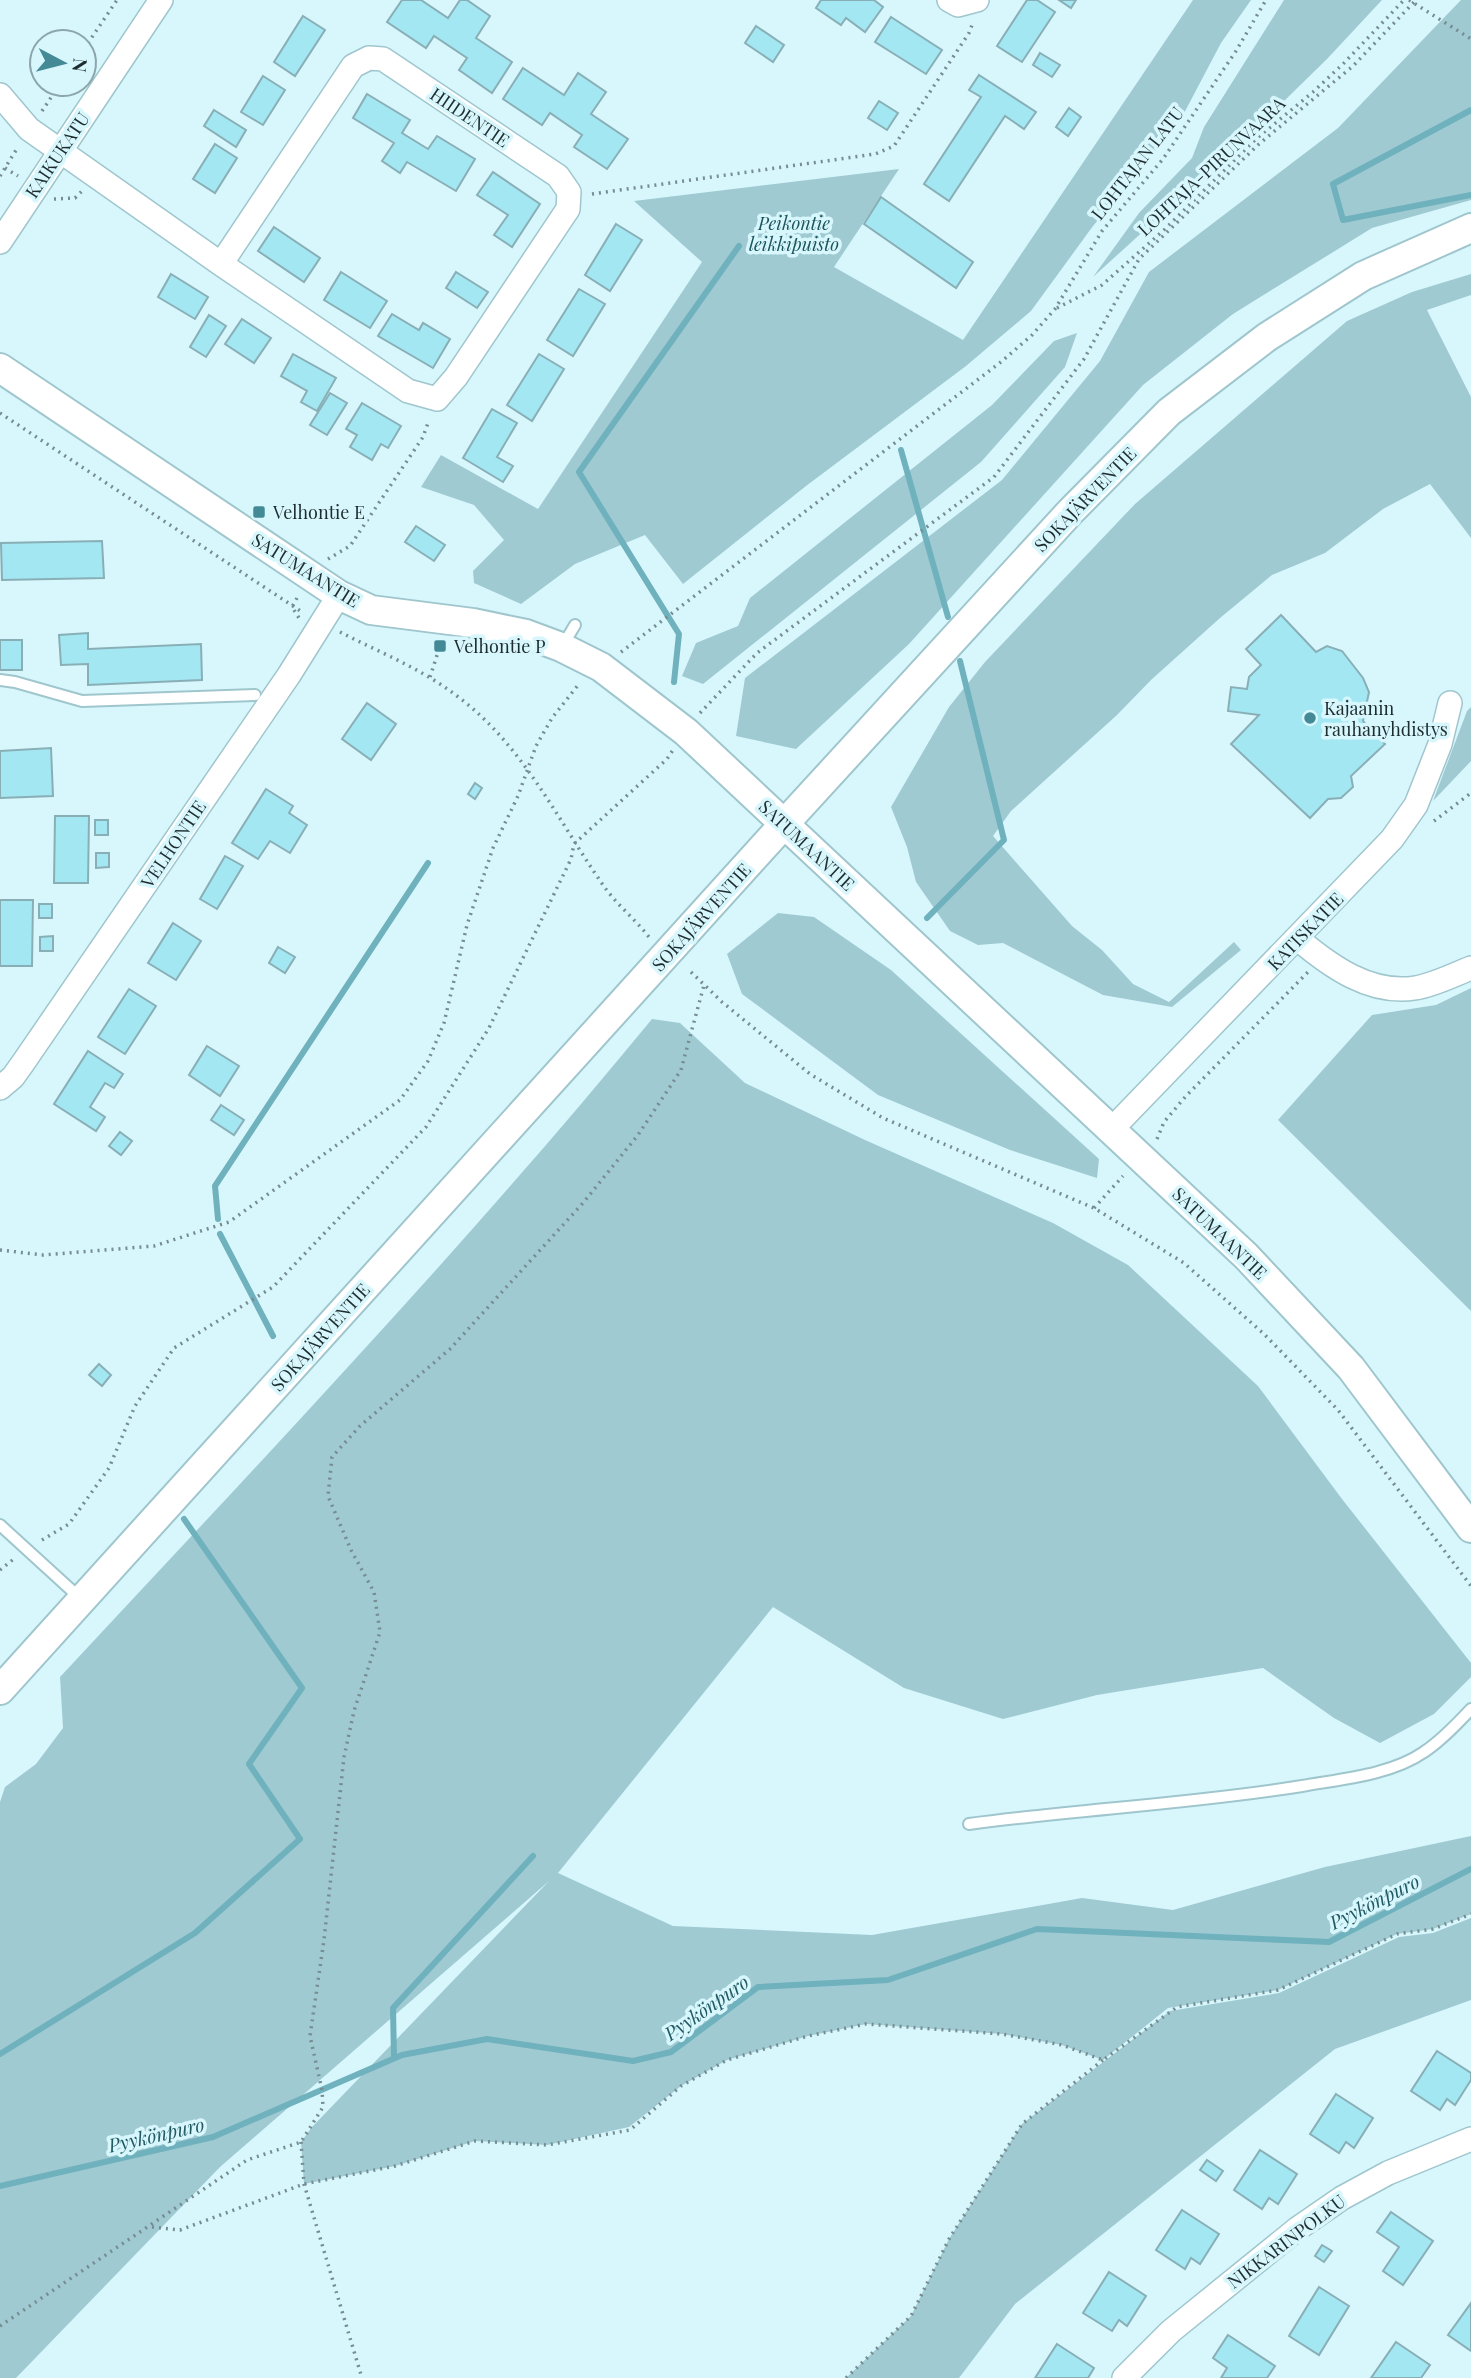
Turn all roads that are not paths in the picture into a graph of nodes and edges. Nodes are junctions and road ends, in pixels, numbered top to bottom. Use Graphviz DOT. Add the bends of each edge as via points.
graph roads {
  1 [pos="161,0"];
  2 [pos="949,0"];
  3 [pos="975,11"];
  4 [pos="0,95"];
  5 [pos="60,151"];
  6 [pos="1471,228"];
  7 [pos="0,242"];
  8 [pos="221,264"];
  9 [pos="0,368"];
  10 [pos="339,596"];
  11 [pos="0,680"];
  12 [pos="256,695"];
  13 [pos="1450,703"];
  14 [pos="785,823"];
  15 [pos="1298,939"];
  16 [pos="1471,968"];
  17 [pos="0,1088"];
  18 [pos="1112,1129"];
  19 [pos="0,1525"];
  20 [pos="1471,1528"];
  21 [pos="82,1600"];
  22 [pos="0,1690"];
  23 [pos="1471,1709"];
  24 [pos="969,1824"];
  25 [pos="1471,2139"];
  26 [pos="1125,2378"];
  1 -- 5 [label="street, KAIKUKATU"];
  2 -- 3 [label="street"];
  4 -- 5 [label="street" via="29,129"];
  5 -- 7 [label="street, KAIKUKATU"];
  5 -- 8 [label="street"];
  6 -- 14 [label="street, SOKAJÄRVENTIE" via="1363,276 1268,337 1169,412 1071,511"];
  8 -- 8 [label="street, HIIDENTIE" via="353,66 369,58 383,60 558,176 569,192 568,209 437,399 408,391"];
  9 -- 10 [label="street, SATUMAANTIE"];
  10 -- 14 [label="street, SATUMAANTIE" via="371,610 526,634 568,636 686,732"];
  10 -- 17 [label="street, VELHONTIE" via="31,1052"];
  11 -- 12 [label="lane" via="82,701"];
  13 -- 15 [label="street, KATISKATIE" via="1416,805 1392,839"];
  14 -- 18 [label="street, SATUMAANTIE"];
  14 -- 21 [label="street, SOKAJÄRVENTIE"];
  15 -- 16 [label="street" via="1321,958 1380,986 1414,988"];
  15 -- 18 [label="street, KATISKATIE"];
  18 -- 20 [label="street, SATUMAANTIE" via="1246,1256 1350,1368"];
  19 -- 21 [label="lane"];
  21 -- 22 [label="street, SOKAJÄRVENTIE"];
  23 -- 24 [label="lane" via="1423,1753 1375,1774 1218,1798"];
  25 -- 26 [label="street, NIKKARINPOLKU" via="1388,2172 1297,2229 1171,2331"];
}
